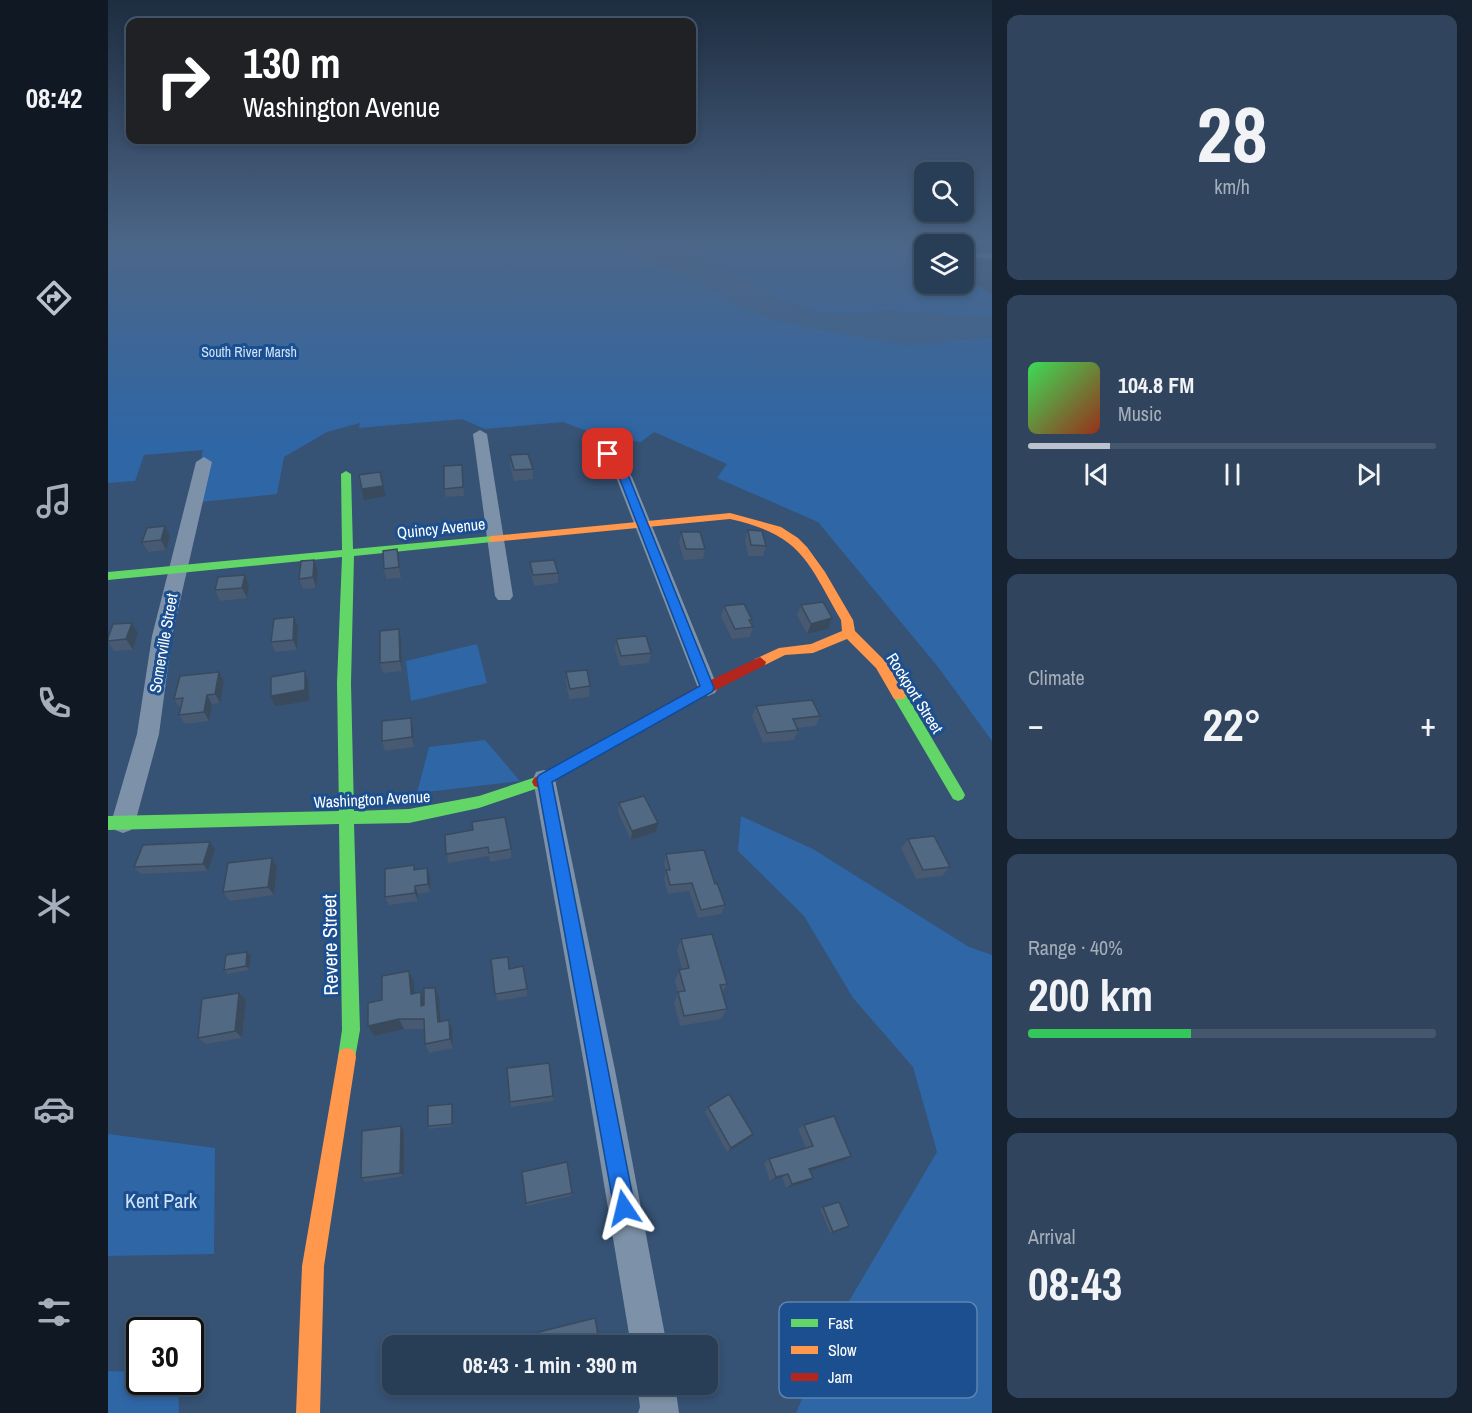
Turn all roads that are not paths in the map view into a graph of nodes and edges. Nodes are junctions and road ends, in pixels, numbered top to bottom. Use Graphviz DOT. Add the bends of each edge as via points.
graph roads {
  1 [pos="480,434"];
  2 [pos="608,454"];
  3 [pos="204,462"];
  4 [pos="346,474"];
  5 [pos="643,524"];
  6 [pos="776,529"];
  7 [pos="496,539"];
  8 [pos="348,554"];
  9 [pos="177,569"];
  10 [pos="108,576"];
  11 [pos="504,596"];
  12 [pos="849,633"];
  13 [pos="708,688"];
  14 [pos="544,779"];
  15 [pos="958,795"];
  16 [pos="347,818"];
  17 [pos="115,823"];
  18 [pos="647,1335"];
  19 [pos="308,1413"];
  1 -- 7 [label="street"];
  2 -- 5 [label="street" via="624,477"];
  3 -- 9 [label="street, Somerville Street"];
  4 -- 8 [label="street, Revere Street"];
  5 -- 6 [label="street, Quincy Avenue" via="730,516"];
  5 -- 7 [label="street, Quincy Avenue"];
  5 -- 13 [label="street"];
  6 -- 12 [label="street, Rockport Street" via="808,554 847,620"];
  7 -- 8 [label="street, Quincy Avenue"];
  7 -- 11 [label="street"];
  8 -- 9 [label="street, Quincy Avenue"];
  8 -- 16 [label="street, Revere Street" via="344,683"];
  9 -- 10 [label="street, Quincy Avenue"];
  9 -- 17 [label="street, Somerville Street" via="162,636 148,734"];
  12 -- 13 [label="street, Washington Avenue" via="813,648 783,651"];
  12 -- 15 [label="street, Rockport Street" via="881,665"];
  13 -- 14 [label="street, Washington Avenue"];
  14 -- 16 [label="street, Washington Avenue" via="439,812"];
  14 -- 18 [label="street"];
  16 -- 17 [label="street, Washington Avenue"];
  16 -- 19 [label="street, Revere Street" via="351,1030 313,1266"];
}
